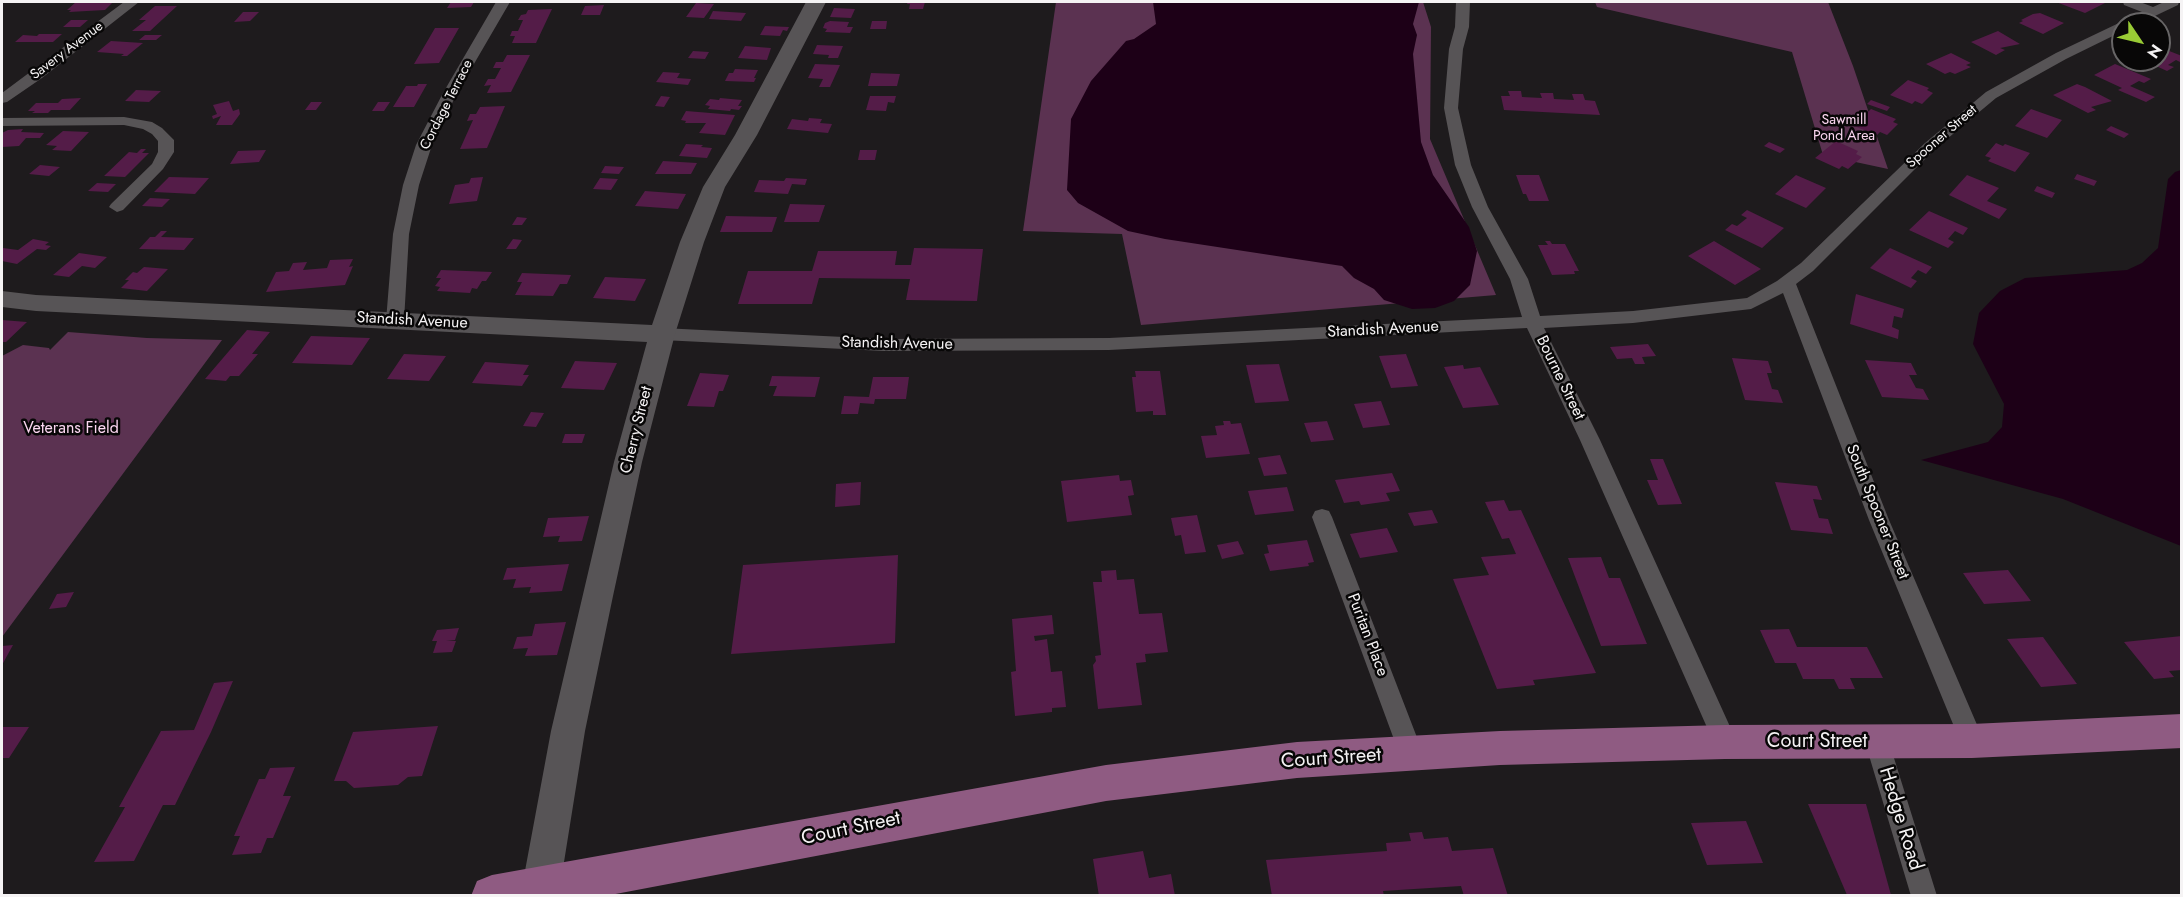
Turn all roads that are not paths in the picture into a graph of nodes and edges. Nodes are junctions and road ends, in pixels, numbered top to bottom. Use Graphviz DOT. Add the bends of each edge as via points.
graph roads {
  1 [pos="132,2"];
  2 [pos="503,2"];
  3 [pos="816,2"];
  4 [pos="1463,2"];
  5 [pos="2129,2"];
  6 [pos="2173,2"];
  7 [pos="2152,11"];
  8 [pos="2111,32"];
  9 [pos="2,99"];
  10 [pos="2,122"];
  11 [pos="117,207"];
  12 [pos="1787,282"];
  13 [pos="2,299"];
  14 [pos="395,321"];
  15 [pos="1533,323"];
  16 [pos="662,334"];
  17 [pos="1322,517"];
  18 [pos="2181,731"];
  19 [pos="1972,741"];
  20 [pos="1725,742"];
  21 [pos="1877,742"];
  22 [pos="1411,753"];
  23 [pos="541,887"];
  24 [pos="492,896"];
  25 [pos="1923,896"];
  1 -- 9 [label="street, Savery Avenue"];
  2 -- 14 [label="street, Cordage Terrace" via="450,93 421,154 401,234"];
  3 -- 16 [label="main road, Cherry Street" via="714,187"];
  4 -- 15 [label="street, Bourne Street" via="1452,87 1454,130 1480,207 1519,279"];
  5 -- 7 [label="street"];
  6 -- 7 [label="street"];
  8 -- 12 [label="street, Spooner Street" via="1990,95 1930,146"];
  10 -- 11 [label="street" via="124,121 158,131 166,140 166,152 158,166"];
  12 -- 15 [label="street, Standish Avenue" via="1751,303 1729,307"];
  12 -- 19 [label="street, South Spooner Street" via="1879,520"];
  13 -- 14 [label="main road, Standish Avenue"];
  14 -- 16 [label="main road, Standish Avenue"];
  15 -- 16 [label="street, Standish Avenue" via="1000,346 884,345"];
  15 -- 20 [label="street, Bourne Street" via="1610,483"];
  16 -- 23 [label="main road, Cherry Street" via="597,596"];
  17 -- 22 [label="street, Puritan Place"];
  18 -- 19 [label="main road, Court Street"];
  19 -- 21 [label="main road, Court Street"];
  20 -- 21 [label="main road, Court Street"];
  20 -- 22 [label="main road, Court Street"];
  21 -- 25 [label="street, Hedge Road"];
  22 -- 23 [label="main road, Court Street" via="1297,760 1106,783"];
  23 -- 24 [label="main road, Court Street"];
}
